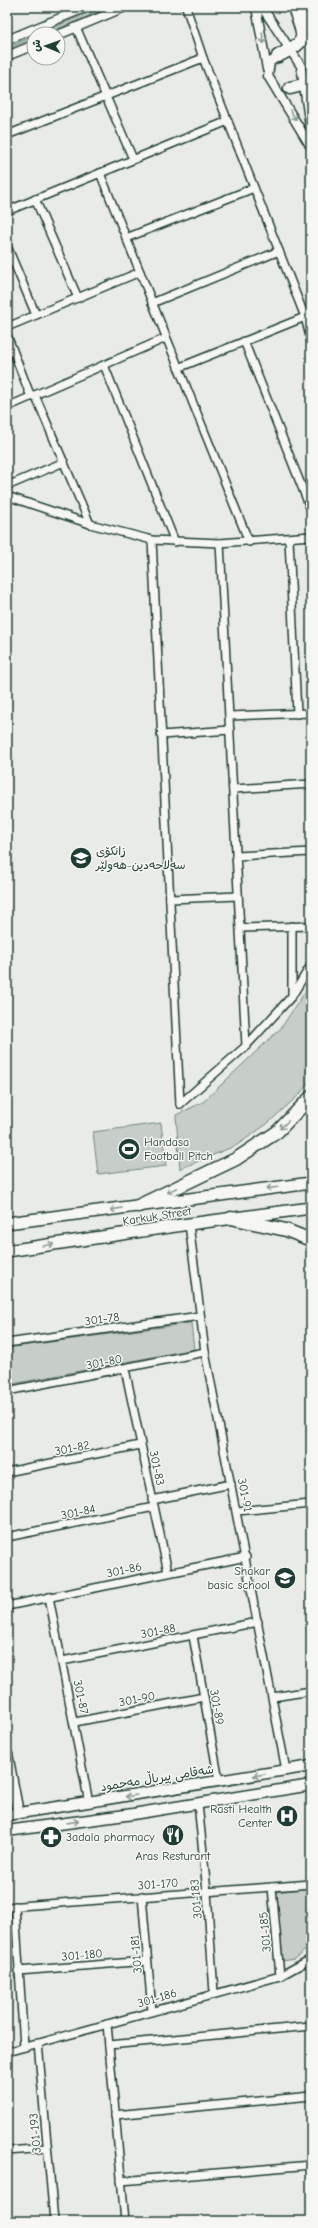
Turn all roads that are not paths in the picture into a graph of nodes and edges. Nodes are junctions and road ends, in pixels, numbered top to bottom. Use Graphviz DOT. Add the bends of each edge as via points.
graph roads {
  1 [pos="87,7"];
  2 [pos="125,7"];
  3 [pos="186,7"];
  4 [pos="256,7"];
  5 [pos="262,7"];
  6 [pos="294,7"];
  7 [pos="304,7"];
  8 [pos="70,10"];
  9 [pos="311,25"];
  10 [pos="76,27"];
  11 [pos="66,31"];
  12 [pos="7,40"];
  13 [pos="291,46"];
  14 [pos="26,48"];
  15 [pos="7,56"];
  16 [pos="278,56"];
  17 [pos="204,58"];
  18 [pos="298,61"];
  19 [pos="267,70"];
  20 [pos="272,84"];
  21 [pos="306,84"];
  22 [pos="290,88"];
  23 [pos="106,97"];
  24 [pos="228,121"];
  25 [pos="311,132"];
  26 [pos="7,135"];
  27 [pos="311,147"];
  28 [pos="133,159"];
  29 [pos="100,173"];
  30 [pos="254,188"];
  31 [pos="35,199"];
  32 [pos="7,211"];
  33 [pos="126,238"];
  34 [pos="7,246"];
  35 [pos="279,251"];
  36 [pos="140,272"];
  37 [pos="78,298"];
  38 [pos="152,303"];
  39 [pos="36,315"];
  40 [pos="305,317"];
  41 [pos="7,327"];
  42 [pos="7,335"];
  43 [pos="166,338"];
  44 [pos="244,341"];
  45 [pos="311,341"];
  46 [pos="104,365"];
  47 [pos="178,368"];
  48 [pos="33,396"];
  49 [pos="7,407"];
  50 [pos="64,462"];
  51 [pos="7,486"];
  52 [pos="7,496"];
  53 [pos="311,510"];
  54 [pos="90,524"];
  55 [pos="311,536"];
  56 [pos="289,539"];
  57 [pos="152,540"];
  58 [pos="175,542"];
  59 [pos="249,542"];
  60 [pos="220,543"];
  61 [pos="311,713"];
  62 [pos="297,714"];
  63 [pos="229,716"];
  64 [pos="230,730"];
  65 [pos="161,735"];
  66 [pos="311,784"];
  67 [pos="233,789"];
  68 [pos="311,852"];
  69 [pos="236,856"];
  70 [pos="238,896"];
  71 [pos="170,899"];
  72 [pos="292,926"];
  73 [pos="311,926"];
  74 [pos="240,928"];
  75 [pos="311,965"];
  76 [pos="292,996"];
  77 [pos="246,1046"];
  78 [pos="311,1097"];
  79 [pos="311,1183"];
  80 [pos="138,1206"];
  81 [pos="311,1208"];
  82 [pos="231,1218"];
  83 [pos="7,1223"];
  84 [pos="189,1224"];
  85 [pos="311,1240"];
  86 [pos="7,1251"];
  87 [pos="200,1316"];
  88 [pos="7,1343"];
  89 [pos="205,1352"];
  90 [pos="125,1369"];
  91 [pos="7,1391"];
  92 [pos="140,1445"];
  93 [pos="7,1472"];
  94 [pos="231,1484"];
  95 [pos="152,1500"];
  96 [pos="311,1504"];
  97 [pos="154,1508"];
  98 [pos="237,1511"];
  99 [pos="7,1538"];
  100 [pos="246,1557"];
  101 [pos="168,1572"];
  102 [pos="49,1597"];
  103 [pos="7,1606"];
  104 [pos="258,1622"];
  105 [pos="193,1636"];
  106 [pos="62,1661"];
  107 [pos="311,1691"];
  108 [pos="204,1697"];
  109 [pos="272,1698"];
  110 [pos="75,1722"];
  111 [pos="7,1754"];
  112 [pos="311,1766"];
  113 [pos="286,1770"];
  114 [pos="219,1781"];
  115 [pos="310,1787"];
  116 [pos="15,1794"];
  117 [pos="7,1802"];
  118 [pos="89,1803"];
  119 [pos="198,1804"];
  120 [pos="18,1813"];
  121 [pos="7,1815"];
  122 [pos="7,1831"];
  123 [pos="311,1884"];
  124 [pos="272,1887"];
  125 [pos="207,1892"];
  126 [pos="142,1896"];
  127 [pos="15,1906"];
  128 [pos="7,1907"];
  129 [pos="311,1959"];
  130 [pos="147,1961"];
  131 [pos="18,1971"];
  132 [pos="280,1976"];
  133 [pos="214,1993"];
  134 [pos="152,2011"];
  135 [pos="107,2024"];
  136 [pos="311,2026"];
  137 [pos="38,2043"];
  138 [pos="109,2045"];
  139 [pos="24,2047"];
  140 [pos="7,2052"];
  141 [pos="311,2096"];
  142 [pos="116,2115"];
  143 [pos="47,2148"];
  144 [pos="7,2152"];
  145 [pos="311,2165"];
  146 [pos="121,2182"];
  147 [pos="54,2221"];
  148 [pos="125,2221"];
  1 -- 8 [label="street"];
  2 -- 10 [label="street"];
  3 -- 17 [label="street"];
  4 -- 19 [label="street, one-way"];
  5 -- 13 [label="street"];
  6 -- 13 [label="highway" via="303,34 301,42"];
  7 -- 9 [label="highway"];
  8 -- 12 [label="street"];
  10 -- 11 [label="street"];
  10 -- 23 [label="street"];
  13 -- 16 [label="highway"];
  13 -- 18 [label="street"];
  14 -- 15 [label="street"];
  16 -- 18 [label="street" via="288,55"];
  16 -- 19 [label="street" via="270,62"];
  17 -- 23 [label="street"];
  17 -- 24 [label="street"];
  18 -- 21 [label="street"];
  19 -- 20 [label="street"];
  20 -- 22 [label="street" via="279,88"];
  20 -- 27 [label="street, one-way"];
  21 -- 22 [label="highway"];
  21 -- 25 [label="street"];
  23 -- 26 [label="street"];
  23 -- 28 [label="street"];
  24 -- 28 [label="street"];
  24 -- 30 [label="street"];
  28 -- 29 [label="street"];
  29 -- 31 [label="street"];
  29 -- 33 [label="street"];
  30 -- 33 [label="street"];
  30 -- 35 [label="street"];
  31 -- 32 [label="street"];
  31 -- 37 [label="street"];
  33 -- 36 [label="street"];
  34 -- 39 [label="street"];
  35 -- 38 [label="street"];
  35 -- 40 [label="street"];
  36 -- 37 [label="street"];
  36 -- 38 [label="street"];
  37 -- 39 [label="street"];
  38 -- 43 [label="street"];
  39 -- 41 [label="street"];
  40 -- 44 [label="street"];
  40 -- 45 [label="street"];
  42 -- 48 [label="street"];
  43 -- 46 [label="street"];
  43 -- 47 [label="street"];
  44 -- 47 [label="street"];
  44 -- 53 [label="street"];
  46 -- 48 [label="street"];
  46 -- 58 [label="street"];
  47 -- 59 [label="street"];
  48 -- 49 [label="street"];
  48 -- 50 [label="street"];
  50 -- 51 [label="street"];
  50 -- 54 [label="street"];
  52 -- 54 [label="street"];
  54 -- 57 [label="street"];
  55 -- 56 [label="street"];
  56 -- 59 [label="street"];
  56 -- 62 [label="street"];
  57 -- 58 [label="street"];
  57 -- 65 [label="street"];
  58 -- 60 [label="street"];
  59 -- 60 [label="street"];
  60 -- 63 [label="street"];
  61 -- 62 [label="street"];
  62 -- 63 [label="street"];
  63 -- 64 [label="street"];
  64 -- 65 [label="street"];
  64 -- 67 [label="street"];
  65 -- 71 [label="street"];
  66 -- 67 [label="street"];
  67 -- 69 [label="street"];
  68 -- 69 [label="street"];
  69 -- 70 [label="street"];
  70 -- 71 [label="street"];
  70 -- 74 [label="street"];
  71 -- 77 [label="street" via="180,1104"];
  72 -- 73 [label="street"];
  72 -- 74 [label="street"];
  72 -- 76 [label="street"];
  74 -- 77 [label="street"];
  75 -- 76 [label="street"];
  76 -- 77 [label="street"];
  78 -- 80 [label="highway, one-way" via="277,1132 236,1159"];
  79 -- 80 [label="highway, Karkuk Street, one-way"];
  80 -- 83 [label="highway, Karkuk Street, one-way"];
  81 -- 82 [label="highway, Karkuk Street"];
  82 -- 84 [label="highway, Karkuk Street"];
  82 -- 85 [label="highway" via="286,1230"];
  86 -- 84 [label="highway, Karkuk Street, one-way"];
  84 -- 87 [label="street, 301-91"];
  87 -- 88 [label="street, 301-78"];
  87 -- 89 [label="street, 301-91"];
  89 -- 90 [label="street, 301-80"];
  89 -- 94 [label="street, 301-91"];
  90 -- 91 [label="street, 301-80"];
  90 -- 92 [label="street, 301-83"];
  92 -- 93 [label="street, 301-82"];
  92 -- 95 [label="street, 301-83"];
  94 -- 95 [label="street"];
  94 -- 98 [label="street, 301-91"];
  95 -- 97 [label="street, 301-83"];
  96 -- 98 [label="street"];
  97 -- 99 [label="street, 301-84"];
  97 -- 101 [label="street, 301-83"];
  98 -- 100 [label="street, 301-91"];
  100 -- 101 [label="street, 301-86"];
  100 -- 104 [label="street, 301-91"];
  101 -- 102 [label="street, 301-86"];
  102 -- 103 [label="street, 301-86"];
  102 -- 106 [label="street, 301-87"];
  104 -- 105 [label="street, 301-88"];
  104 -- 109 [label="street, 301-91"];
  105 -- 106 [label="street, 301-88"];
  105 -- 108 [label="street, 301-89"];
  106 -- 110 [label="street, 301-87"];
  107 -- 109 [label="street"];
  108 -- 110 [label="street, 301-90"];
  108 -- 114 [label="street, 301-89"];
  109 -- 113 [label="street, 301-91"];
  110 -- 118 [label="street, 301-87"];
  111 -- 116 [label="main road"];
  112 -- 113 [label="main road, شەقامی پیرباڵ مەحمود"];
  113 -- 114 [label="main road, شەقامی پیرباڵ مەحمود, one-way"];
  114 -- 118 [label="main road, شەقامی پیرباڵ مەحمود, one-way"];
  115 -- 119 [label="main road"];
  116 -- 117 [label="main road" via="11,1802"];
  116 -- 120 [label="main road"];
  118 -- 120 [label="main road, شەقامی پیرباڵ مەحمود"];
  122 -- 119 [label="main road, one-way"];
  119 -- 125 [label="street, 301-183"];
  120 -- 121 [label="main road, شەقامی پیرباڵ مەحمود"];
  123 -- 124 [label="street, 301-170"];
  124 -- 125 [label="street, 301-170"];
  124 -- 132 [label="street, 301-185"];
  125 -- 126 [label="street, 301-170"];
  125 -- 133 [label="street, 301-183"];
  126 -- 127 [label="street, 301-170"];
  126 -- 130 [label="street, 301-181"];
  127 -- 128 [label="street, 301-170"];
  127 -- 131 [label="street"];
  129 -- 132 [label="street, 301-186"];
  130 -- 131 [label="street, 301-180"];
  130 -- 134 [label="street, 301-181"];
  131 -- 139 [label="street"];
  132 -- 133 [label="street, 301-186"];
  133 -- 134 [label="street, 301-186"];
  134 -- 135 [label="street, 301-186"];
  135 -- 137 [label="street, 301-186"];
  135 -- 138 [label="street"];
  136 -- 138 [label="street"];
  137 -- 139 [label="street, 301-186"];
  137 -- 143 [label="street, 301-193"];
  138 -- 142 [label="street"];
  139 -- 140 [label="street, 301-186"];
  141 -- 142 [label="street"];
  142 -- 146 [label="street"];
  143 -- 144 [label="street"];
  143 -- 147 [label="street, 301-193"];
  145 -- 146 [label="street"];
  146 -- 148 [label="street"];
}
